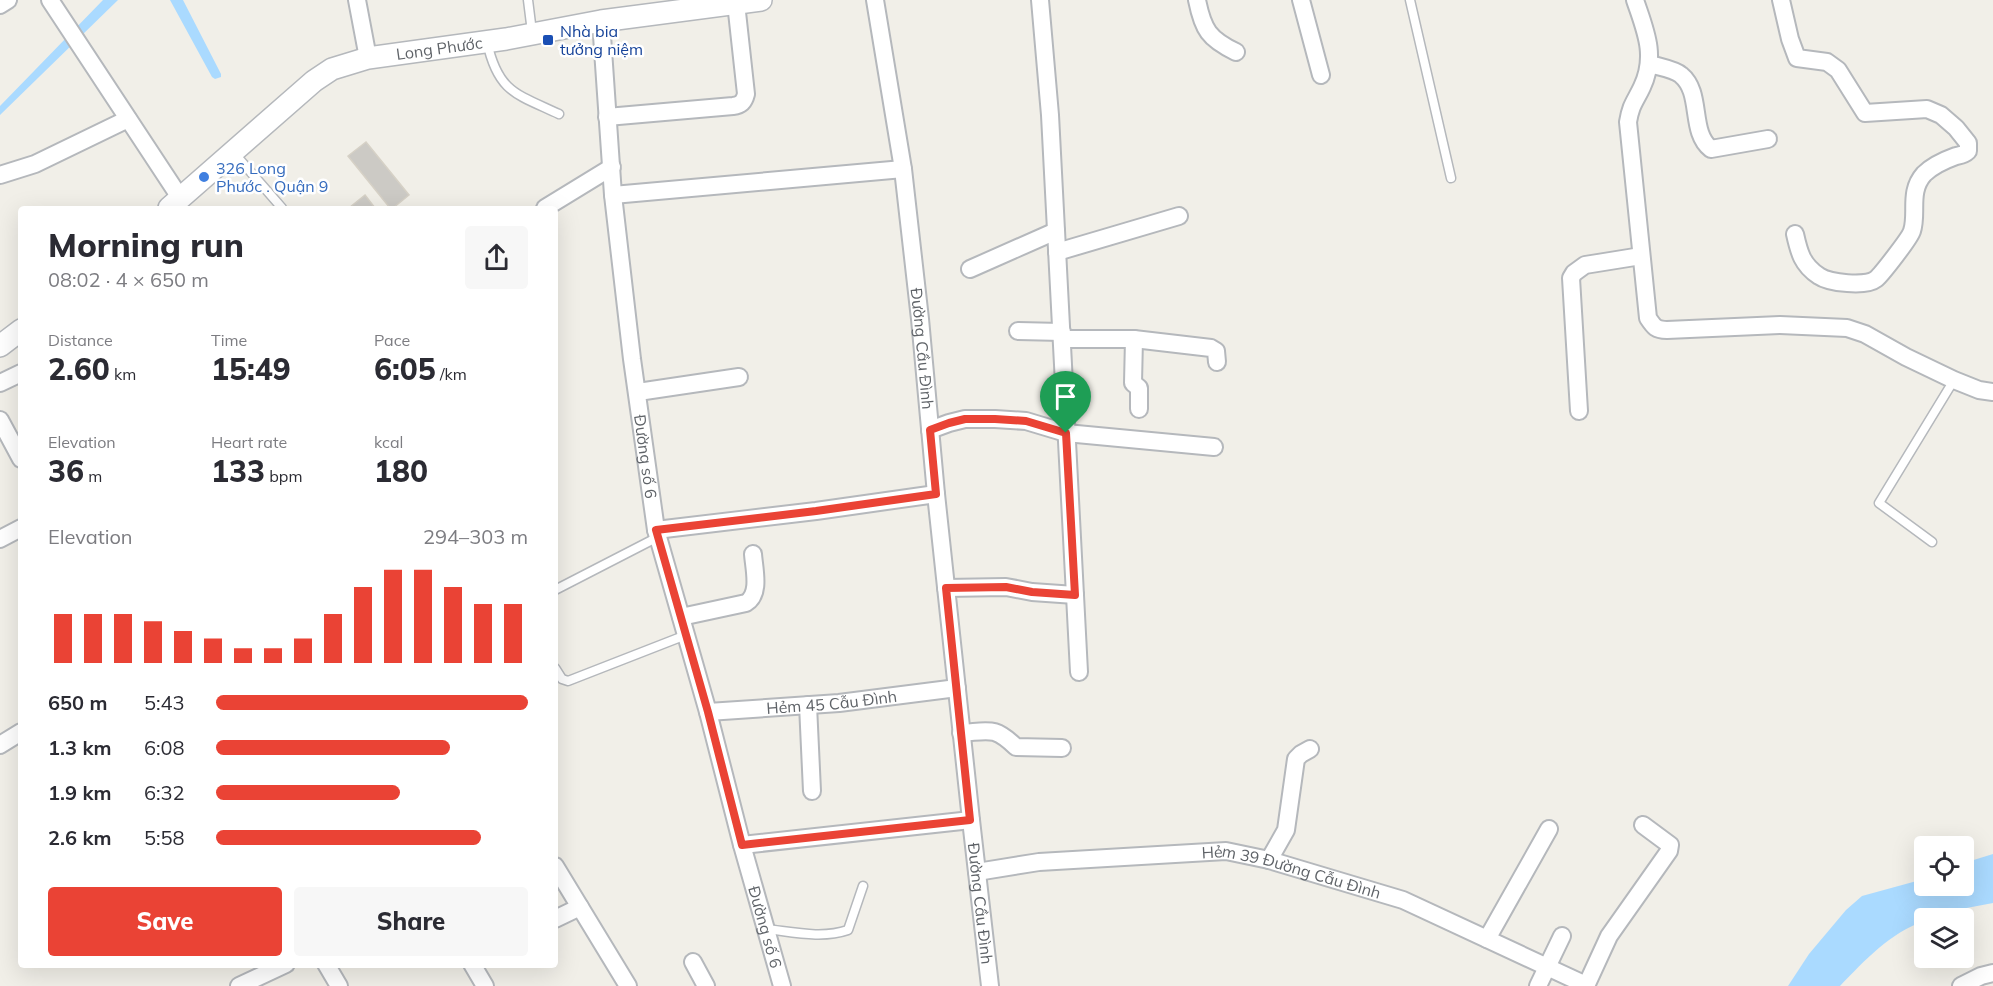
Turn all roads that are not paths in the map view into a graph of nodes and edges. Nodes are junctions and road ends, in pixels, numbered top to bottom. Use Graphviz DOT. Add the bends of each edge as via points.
graph roads {
  1 [pos="8,0"];
  2 [pos="50,0"];
  3 [pos="357,0"];
  4 [pos="528,0"];
  5 [pos="761,0"];
  6 [pos="875,0"];
  7 [pos="1040,0"];
  8 [pos="1197,0"];
  9 [pos="1301,0"];
  10 [pos="1410,0"];
  11 [pos="1635,0"];
  12 [pos="1781,0"];
  13 [pos="731,2"];
  14 [pos="0,5"];
  15 [pos="601,21"];
  16 [pos="532,34"];
  17 [pos="487,41"];
  18 [pos="1236,52"];
  19 [pos="368,58"];
  20 [pos="1650,64"];
  21 [pos="1320,75"];
  22 [pos="559,114"];
  23 [pos="608,117"];
  24 [pos="128,119"];
  25 [pos="1768,139"];
  26 [pos="234,152"];
  27 [pos="612,166"];
  28 [pos="903,169"];
  29 [pos="0,175"];
  30 [pos="1451,178"];
  31 [pos="613,195"];
  32 [pos="175,204"];
  33 [pos="280,206"];
  34 [pos="547,206"];
  35 [pos="1179,216"];
  36 [pos="1056,231"];
  37 [pos="1796,234"];
  38 [pos="1058,252"];
  39 [pos="1641,256"];
  40 [pos="970,269"];
  41 [pos="1018,331"];
  42 [pos="18,332"];
  43 [pos="1062,335"];
  44 [pos="1134,339"];
  45 [pos="0,346"];
  46 [pos="1217,362"];
  47 [pos="18,374"];
  48 [pos="739,377"];
  49 [pos="1954,380"];
  50 [pos="0,383"];
  51 [pos="638,392"];
  52 [pos="1993,392"];
  53 [pos="1139,409"];
  54 [pos="1579,411"];
  55 [pos="0,420"];
  56 [pos="930,430"];
  57 [pos="1066,433"];
  58 [pos="1214,447"];
  59 [pos="18,453"];
  60 [pos="936,494"];
  61 [pos="18,530"];
  62 [pos="657,534"];
  63 [pos="0,539"];
  64 [pos="1932,542"];
  65 [pos="753,554"];
  66 [pos="558,588"];
  67 [pos="946,588"];
  68 [pos="1075,595"];
  69 [pos="681,617"];
  70 [pos="686,635"];
  71 [pos="1078,672"];
  72 [pos="558,673"];
  73 [pos="957,688"];
  74 [pos="808,705"];
  75 [pos="708,712"];
  76 [pos="961,733"];
  77 [pos="18,734"];
  78 [pos="0,745"];
  79 [pos="1062,748"];
  80 [pos="1310,749"];
  81 [pos="813,791"];
  82 [pos="970,820"];
  83 [pos="1643,825"];
  84 [pos="1549,829"];
  85 [pos="742,845"];
  86 [pos="1269,860"];
  87 [pos="558,871"];
  88 [pos="976,872"];
  89 [pos="863,886"];
  90 [pos="580,907"];
  91 [pos="558,918"];
  92 [pos="766,928"];
  93 [pos="1562,936"];
  94 [pos="1487,939"];
  95 [pos="693,962"];
  96 [pos="1548,967"];
  97 [pos="277,968"];
  98 [pos="328,968"];
  99 [pos="474,968"];
  100 [pos="1993,973"];
  101 [pos="1586,985"];
  102 [pos="239,986"];
  103 [pos="339,986"];
  104 [pos="485,986"];
  105 [pos="628,986"];
  106 [pos="706,986"];
  107 [pos="782,986"];
  108 [pos="990,986"];
  109 [pos="1538,986"];
  110 [pos="1961,986"];
  1 -- 14 [label="street"];
  2 -- 24 [label="street"];
  3 -- 19 [label="street"];
  4 -- 16 [label="lane"];
  5 -- 13 [label="street, Long Phước"];
  6 -- 28 [label="street, Đường Cầu Đình"];
  7 -- 36 [label="street"];
  8 -- 18 [label="street" via="1208,32"];
  9 -- 21 [label="street"];
  10 -- 30 [label="lane"];
  11 -- 20 [label="street" via="1648,39"];
  12 -- 37 [label="street" via="1797,58 1827,62 1838,70 1865,113 1927,109 1941,115 1968,142 1964,155 1932,167 1923,176 1914,196 1912,231 1876,279 1863,284 1824,280 1800,256"];
  13 -- 15 [label="street, Long Phước"];
  13 -- 23 [label="street" via="745,100 733,106"];
  15 -- 16 [label="street, Long Phước"];
  15 -- 23 [label="street, Đường số 6"];
  16 -- 17 [label="street, Long Phước"];
  17 -- 19 [label="street, Long Phước"];
  17 -- 22 [label="lane" via="492,63 506,87"];
  19 -- 26 [label="street, Long Phước" via="332,69 314,81"];
  20 -- 25 [label="street" via="1680,75 1689,85 1703,140 1711,149"];
  20 -- 39 [label="street" via="1631,105 1629,122"];
  23 -- 27 [label="street, Đường số 6"];
  24 -- 29 [label="street" via="34,164"];
  24 -- 32 [label="street"];
  26 -- 32 [label="street, Long Phước"];
  26 -- 33 [label="lane"];
  27 -- 31 [label="street, Đường số 6"];
  27 -- 34 [label="street"];
  28 -- 31 [label="street"];
  28 -- 56 [label="street, Đường Cầu Đình"];
  31 -- 51 [label="street, Đường số 6"];
  35 -- 38 [label="street"];
  36 -- 38 [label="street"];
  36 -- 40 [label="street"];
  38 -- 43 [label="street"];
  39 -- 49 [label="street" via="1648,318 1659,330 1780,325 1848,328"];
  39 -- 54 [label="street" via="1585,265 1571,278"];
  41 -- 43 [label="street"];
  42 -- 45 [label="street"];
  43 -- 44 [label="street"];
  43 -- 57 [label="street"];
  44 -- 46 [label="street" via="1211,348 1216,351"];
  44 -- 53 [label="street" via="1133,382 1139,388"];
  47 -- 50 [label="street"];
  48 -- 51 [label="street"];
  49 -- 52 [label="street"];
  49 -- 64 [label="lane" via="1879,503"];
  51 -- 62 [label="street, Đường số 6"];
  55 -- 59 [label="street"];
  56 -- 57 [label="street" via="965,419 995,419 1026,421"];
  56 -- 60 [label="street, Đường Cầu Đình"];
  57 -- 58 [label="street"];
  57 -- 68 [label="street"];
  60 -- 62 [label="street"];
  60 -- 67 [label="street, Đường Cầu Đình"];
  61 -- 63 [label="street"];
  62 -- 66 [label="lane"];
  62 -- 69 [label="street, Đường số 6"];
  65 -- 69 [label="street" via="753,599"];
  67 -- 68 [label="street" via="1006,587"];
  67 -- 73 [label="street, Đường Cầu Đình"];
  68 -- 71 [label="street"];
  69 -- 70 [label="street, Đường số 6"];
  70 -- 72 [label="lane" via="568,681"];
  70 -- 75 [label="street, Đường số 6"];
  73 -- 74 [label="street, Hẻm 45 Cẫu Đình"];
  73 -- 76 [label="street, Đường Cầu Đình"];
  74 -- 75 [label="street, Hẻm 45 Cẫu Đình"];
  74 -- 81 [label="street"];
  75 -- 85 [label="street, Đường số 6"];
  76 -- 79 [label="street" via="994,731 1016,747"];
  76 -- 82 [label="street, Đường Cầu Đình"];
  77 -- 78 [label="street"];
  80 -- 86 [label="street" via="1296,759 1286,830"];
  82 -- 85 [label="street"];
  82 -- 88 [label="street, Đường Cầu Đình"];
  83 -- 101 [label="street" via="1670,844 1669,851 1609,936"];
  84 -- 94 [label="street"];
  85 -- 92 [label="street, Đường số 6"];
  86 -- 88 [label="street, Hẻm 39 Đường Cẫu Đình" via="1226,851 1039,862"];
  86 -- 94 [label="street, Hẻm 39 Đường Cẫu Đình" via="1389,894"];
  87 -- 90 [label="street"];
  88 -- 108 [label="street, Đường Cầu Đình"];
  89 -- 92 [label="lane" via="848,930 824,934"];
  90 -- 91 [label="street"];
  90 -- 105 [label="street"];
  92 -- 107 [label="street, Đường số 6"];
  93 -- 96 [label="street"];
  94 -- 96 [label="street, Hẻm 39 Đường Cẫu Đình"];
  95 -- 106 [label="street"];
  96 -- 101 [label="street, Hẻm 39 Đường Cẫu Đình"];
  96 -- 109 [label="street"];
  97 -- 102 [label="street"];
  98 -- 103 [label="street"];
  99 -- 104 [label="street"];
  100 -- 110 [label="street"];
}
